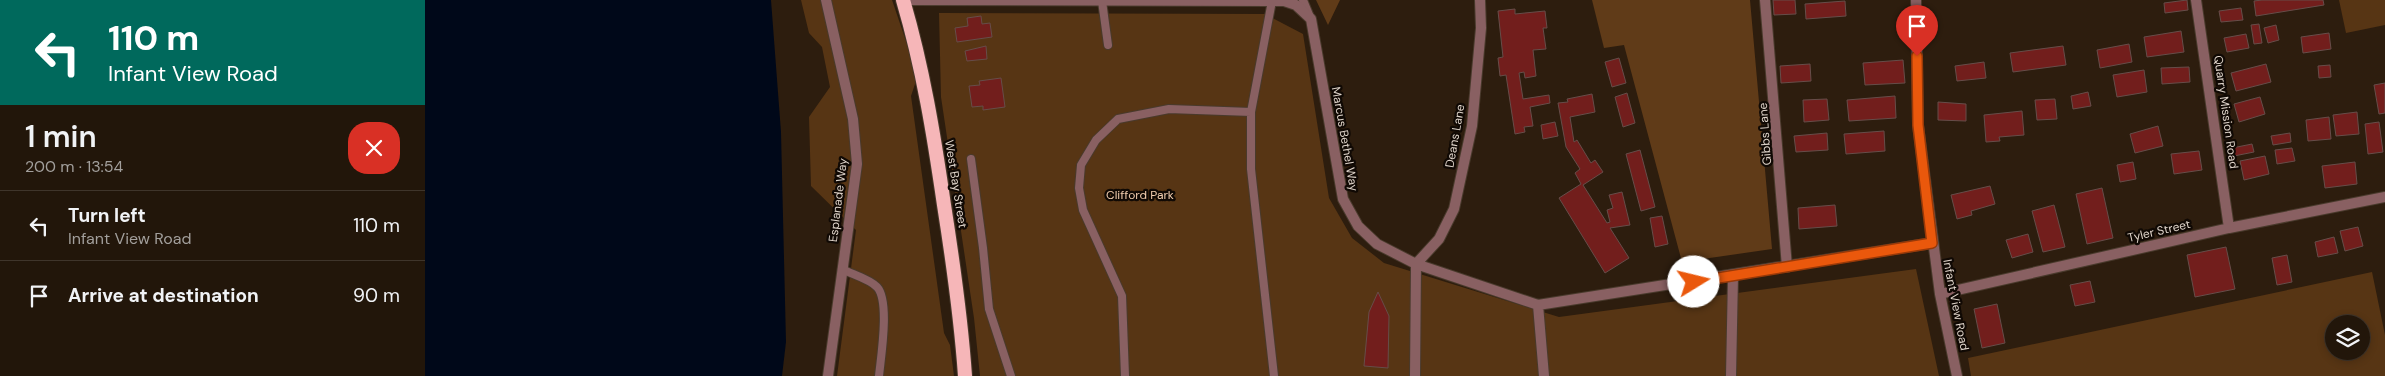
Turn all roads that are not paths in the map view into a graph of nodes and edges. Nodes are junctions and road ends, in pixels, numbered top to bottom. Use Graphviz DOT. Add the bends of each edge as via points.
graph roads {
  1 [pos="826,0"];
  2 [pos="903,0"];
  3 [pos="1303,0"];
  4 [pos="1480,0"];
  5 [pos="1765,0"];
  6 [pos="1916,0"];
  7 [pos="2196,0"];
  8 [pos="1102,1"];
  9 [pos="1272,1"];
  10 [pos="1311,19"];
  11 [pos="1108,45"];
  12 [pos="1251,112"];
  13 [pos="971,159"];
  14 [pos="2385,197"];
  15 [pos="2229,228"];
  16 [pos="1932,243"];
  17 [pos="1416,264"];
  18 [pos="1787,267"];
  19 [pos="841,269"];
  20 [pos="1733,276"];
  21 [pos="1940,294"];
  22 [pos="1538,305"];
  23 [pos="828,376"];
  24 [pos="879,376"];
  25 [pos="965,376"];
  26 [pos="1011,376"];
  27 [pos="1125,376"];
  28 [pos="1274,376"];
  29 [pos="1415,376"];
  30 [pos="1544,376"];
  31 [pos="1731,376"];
  32 [pos="1957,376"];
  1 -- 19 [label="street, Esplanade Way" via="853,120 857,164"];
  2 -- 8 [label="street"];
  2 -- 25 [label="highway, West Bay Street" via="929,104 962,321"];
  3 -- 10 [label="lane"];
  4 -- 17 [label="street, Deans Lane" via="1481,28 1472,126 1454,208 1439,239"];
  5 -- 18 [label="street, Gibbs Lane"];
  6 -- 16 [label="street, Infant View Road" via="1918,125"];
  7 -- 15 [label="street, Quarry Mission Road"];
  8 -- 9 [label="street"];
  8 -- 11 [label="lane"];
  9 -- 10 [label="street" via="1296,5"];
  9 -- 12 [label="lane"];
  10 -- 17 [label="street, Marcus Bethel Way" via="1343,199 1358,226 1377,244"];
  12 -- 27 [label="lane" via="1169,109 1118,119 1096,140 1081,165 1079,188 1083,210 1122,296"];
  12 -- 28 [label="lane" via="1251,169"];
  13 -- 26 [label="lane" via="989,309"];
  14 -- 15 [label="street, Tyler Street"];
  15 -- 21 [label="street, Tyler Street"];
  16 -- 18 [label="street, Marcus Bethel Way"];
  16 -- 21 [label="street, Infant View Road"];
  17 -- 22 [label="street, Marcus Bethel Way"];
  17 -- 29 [label="street"];
  18 -- 20 [label="street, Marcus Bethel Way"];
  19 -- 23 [label="street, Esplanade Way"];
  19 -- 24 [label="lane" via="876,286 881,294"];
  20 -- 22 [label="street, Marcus Bethel Way"];
  20 -- 31 [label="street"];
  21 -- 32 [label="street, Infant View Road"];
  22 -- 30 [label="street"];
}
